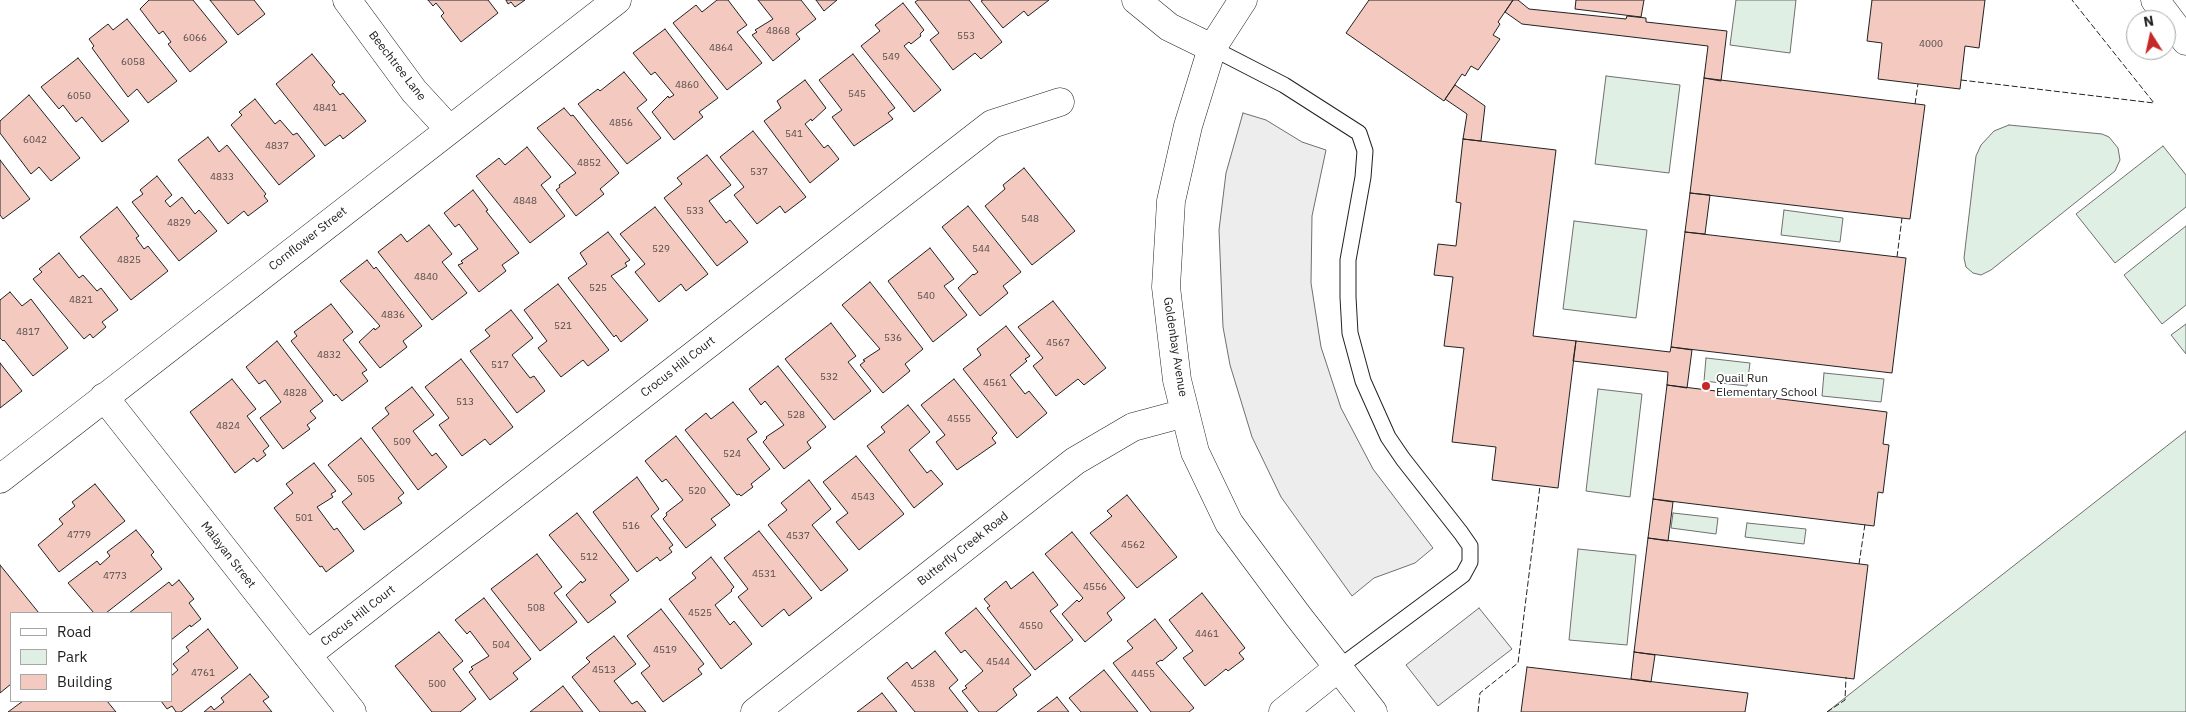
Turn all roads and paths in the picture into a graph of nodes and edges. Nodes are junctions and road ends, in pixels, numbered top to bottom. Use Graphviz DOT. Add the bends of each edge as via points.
graph roads {
  1 [pos="347,0"];
  2 [pos="617,0"];
  3 [pos="1136,0"];
  4 [pos="1243,0"];
  5 [pos="2155,0"];
  6 [pos="2186,41"];
  7 [pos="1212,48"];
  8 [pos="1060,102"];
  9 [pos="449,129"];
  10 [pos="104,397"];
  11 [pos="1186,413"];
  12 [pos="0,479"];
  13 [pos="307,655"];
  14 [pos="1338,668"];
  15 [pos="352,712"];
  16 [pos="755,712"];
  17 [pos="1283,712"];
  18 [pos="1373,712"];
  1 -- 9 [label="street, Beechtree Lane" via="414,90"];
  2 -- 9 [label="street, Cornflower Street"];
  3 -- 7 [label="street" via="1169,27"];
  4 -- 7 [label="street, Goldenbay Avenue"];
  5 -- 6 [label="street"];
  7 -- 11 [label="street, Goldenbay Avenue" via="1188,126 1171,201 1166,287 1177,380"];
  7 -- 14 [label="lane" via="1284,85 1359,132 1365,150 1348,260 1348,297 1350,332 1363,381 1388,437 1470,546 1470,562 1463,575"];
  8 -- 13 [label="street, Crocus Hill Court" via="992,124"];
  9 -- 10 [label="street, Cornflower Street"];
  10 -- 12 [label="street, Cornflower Street"];
  10 -- 13 [label="street, Malayan Street"];
  11 -- 14 [label="street, Goldenbay Avenue" via="1195,452 1229,523"];
  11 -- 16 [label="street, Butterfly Creek Road" via="1133,427 1075,461"];
  13 -- 15 [label="street, Malayan Street"];
  14 -- 17 [label="street"];
  14 -- 18 [label="street, Goldenbay Avenue"];
}
